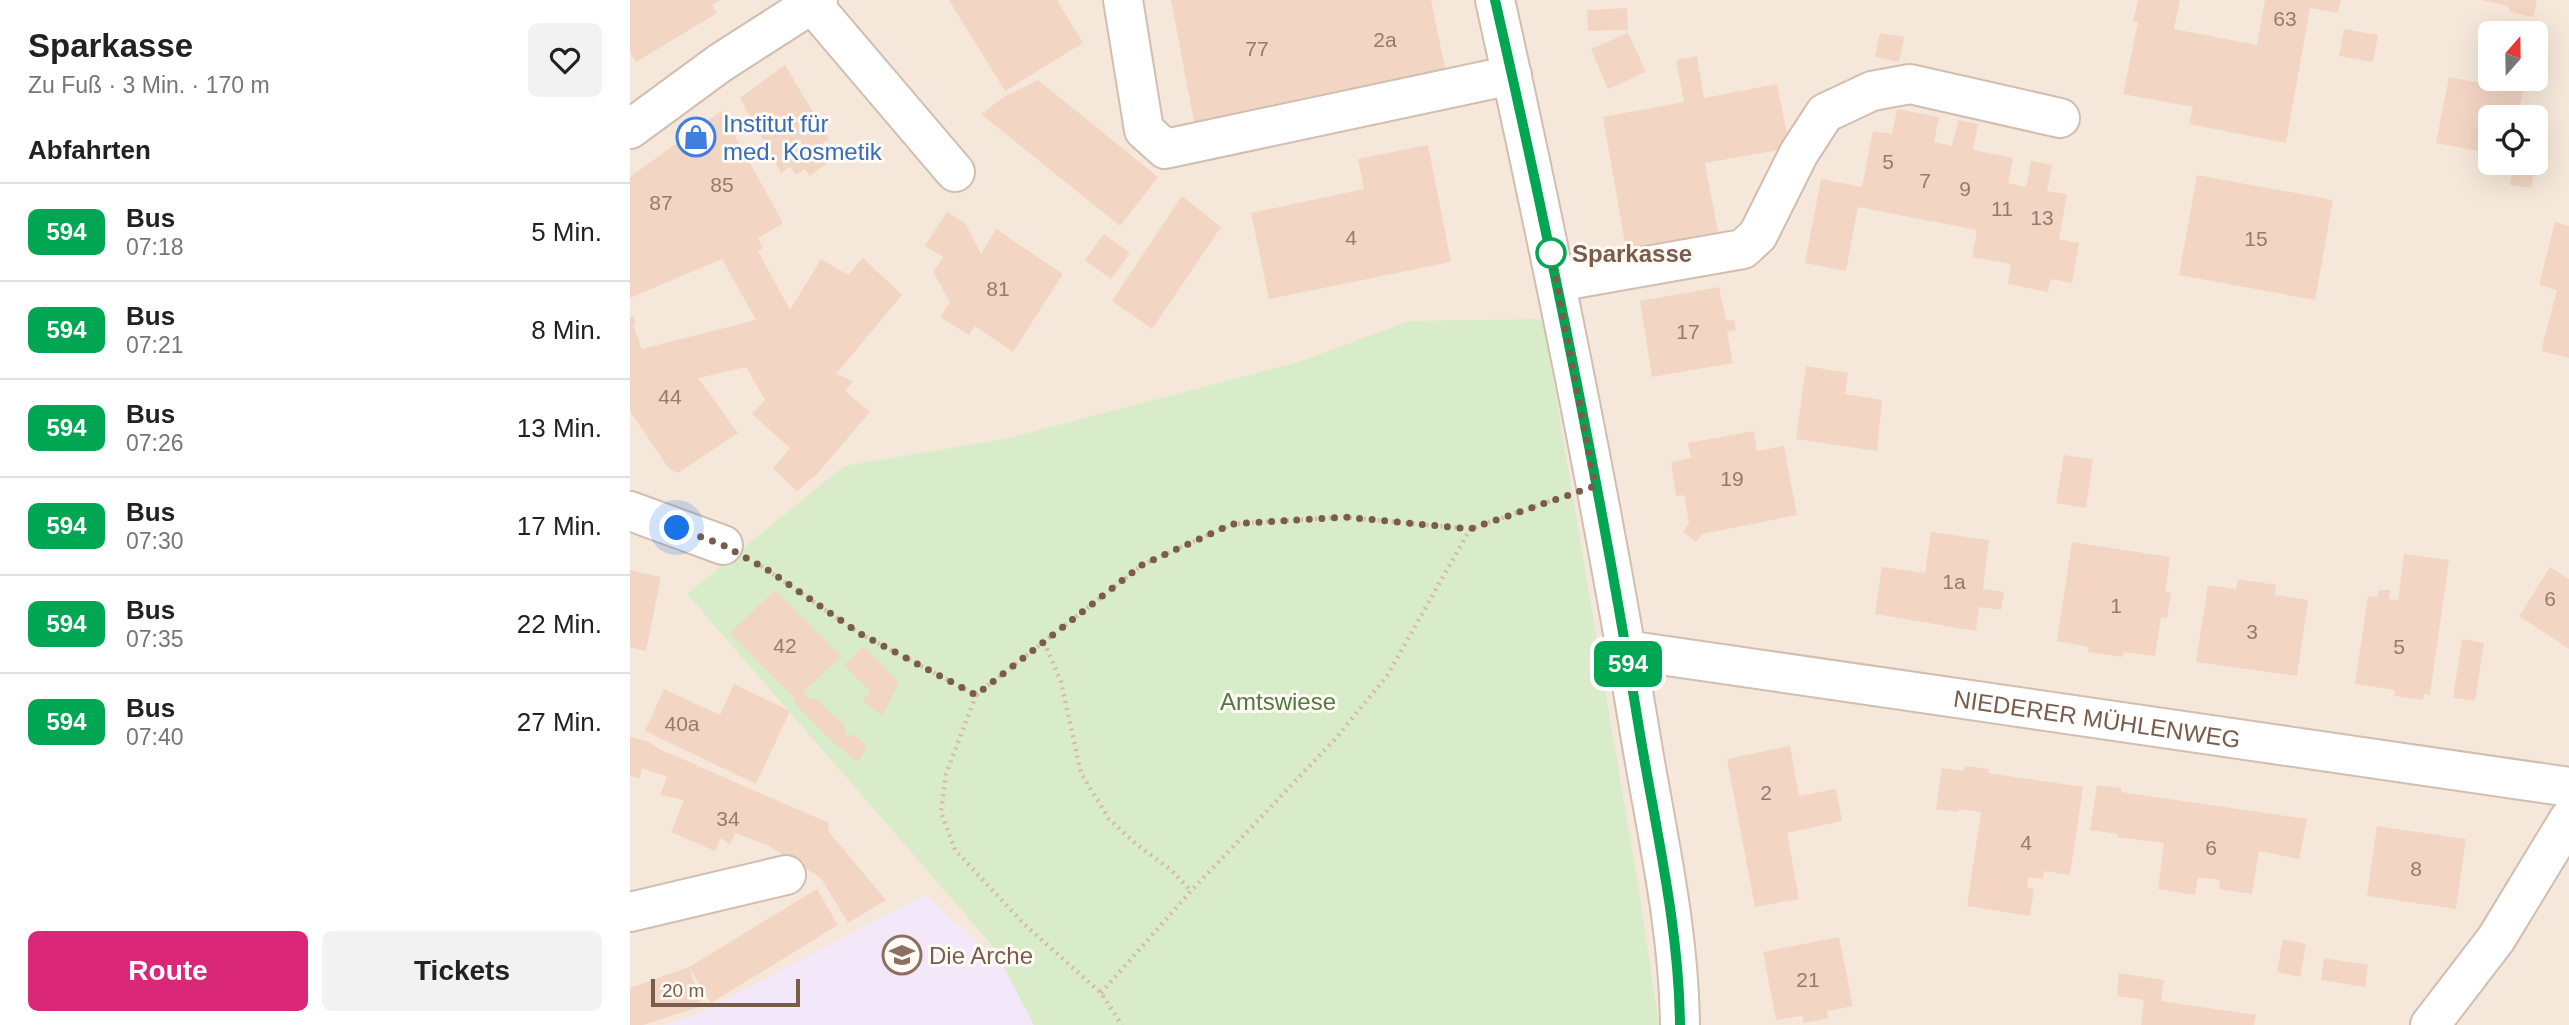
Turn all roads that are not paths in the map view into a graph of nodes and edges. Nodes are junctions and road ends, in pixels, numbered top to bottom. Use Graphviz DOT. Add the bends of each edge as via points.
graph roads {
  1 [pos="1123,0"];
  2 [pos="1495,0"];
  3 [pos="815,2"];
  4 [pos="1512,75"];
  5 [pos="2060,118"];
  6 [pos="630,129"];
  7 [pos="955,172"];
  8 [pos="1556,282"];
  9 [pos="630,511"];
  10 [pos="723,545"];
  11 [pos="1626,650"];
  12 [pos="2569,787"];
  13 [pos="2569,819"];
  14 [pos="786,875"];
  15 [pos="630,912"];
  16 [pos="1680,1025"];
  17 [pos="2430,1025"];
  1 -- 4 [label="street" via="1144,130 1165,149"];
  2 -- 4 [label="street"];
  3 -- 6 [label="street" via="720,62"];
  3 -- 7 [label="street"];
  4 -- 8 [label="street"];
  5 -- 8 [label="street" via="1910,84 1872,91 1825,113 1799,153 1758,235 1743,250"];
  8 -- 11 [label="street"];
  9 -- 10 [label="street"];
  11 -- 12 [label="street, NIEDERER MÜHLENWEG"];
  11 -- 16 [label="street" via="1671,913"];
  13 -- 17 [label="street" via="2496,939"];
  14 -- 15 [label="street"];
}
